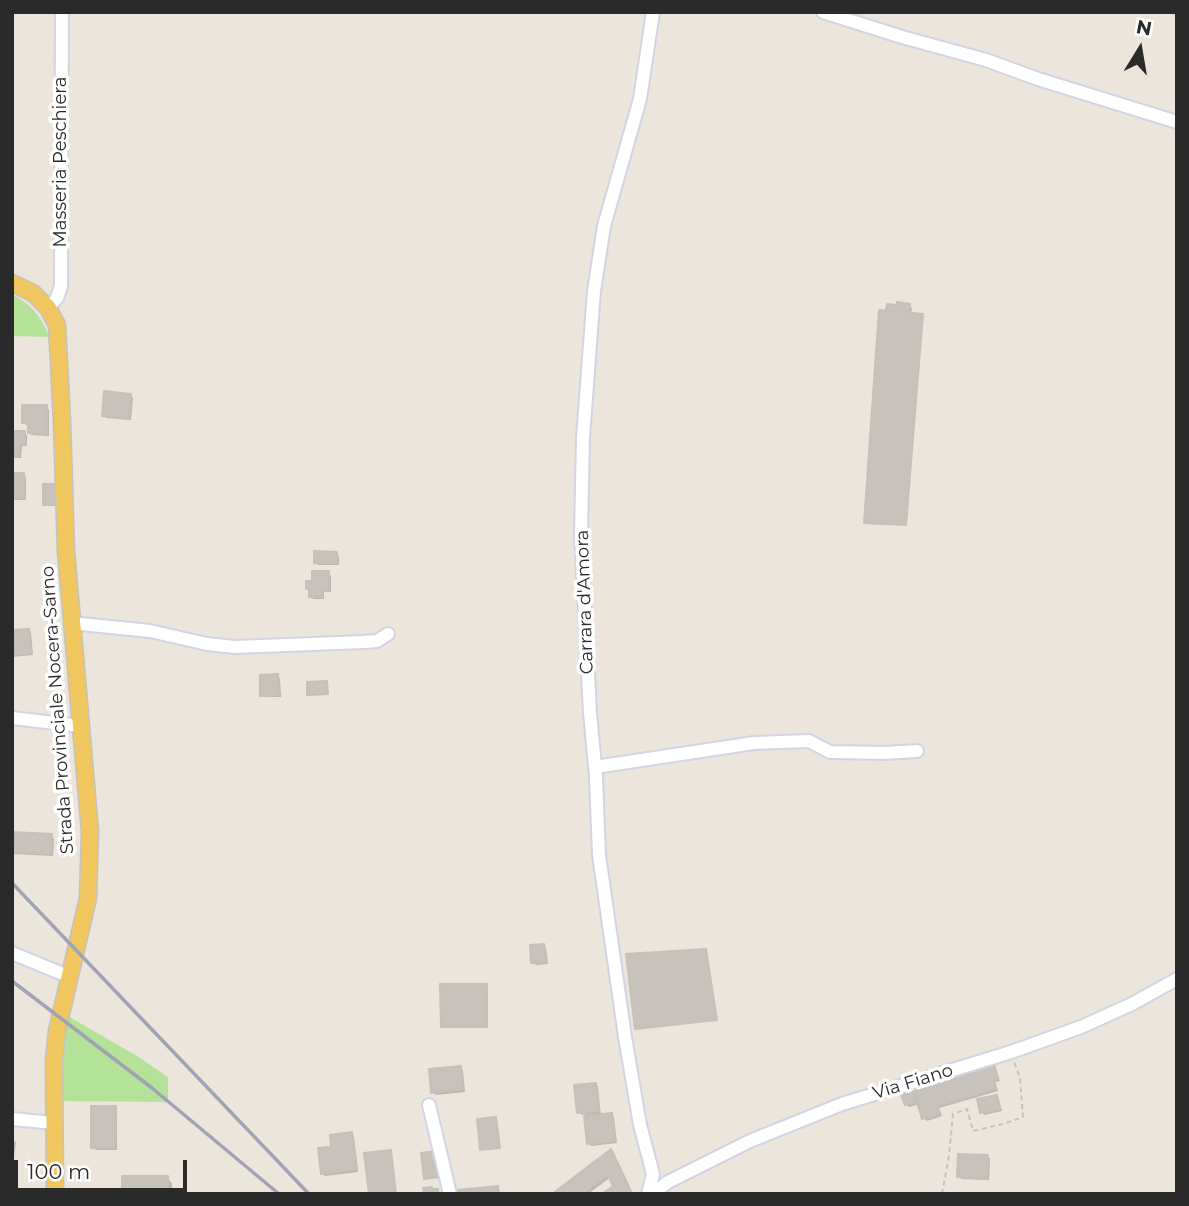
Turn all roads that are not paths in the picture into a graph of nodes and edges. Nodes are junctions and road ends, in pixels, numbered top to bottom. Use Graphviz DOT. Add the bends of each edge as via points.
graph roads {
  1 [pos="62,12"];
  2 [pos="653,12"];
  3 [pos="823,12"];
  4 [pos="1177,122"];
  5 [pos="12,283"];
  6 [pos="48,308"];
  7 [pos="71,623"];
  8 [pos="388,634"];
  9 [pos="12,718"];
  10 [pos="80,726"];
  11 [pos="917,751"];
  12 [pos="595,767"];
  13 [pos="12,953"];
  14 [pos="70,977"];
  15 [pos="1177,979"];
  16 [pos="429,1105"];
  17 [pos="12,1119"];
  18 [pos="54,1123"];
  19 [pos="55,1194"];
  20 [pos="450,1194"];
  21 [pos="650,1194"];
  1 -- 6 [label="street, Masseria Peschiera" via="61,286"];
  2 -- 12 [label="street, Carrara d'Amora" via="640,99 604,226 590,322 581,534"];
  3 -- 4 [label="street"];
  5 -- 6 [label="main road" via="33,293"];
  6 -- 7 [label="main road, Strada Provinciale Nocera-Sarno" via="58,337"];
  7 -- 8 [label="street" via="150,631 235,647 364,642"];
  7 -- 10 [label="main road, Strada Provinciale Nocera-Sarno"];
  9 -- 10 [label="street"];
  10 -- 14 [label="main road, Strada Provinciale Nocera-Sarno" via="90,832 88,898"];
  11 -- 12 [label="street" via="830,752 809,741 754,743"];
  12 -- 21 [label="street, Carrara d'Amora" via="599,855 625,1037 653,1174"];
  13 -- 14 [label="street"];
  14 -- 18 [label="main road, Strada Provinciale Nocera-Sarno" via="57,1031"];
  15 -- 21 [label="street, Via Fiano" via="1081,1027 842,1104 750,1141"];
  16 -- 20 [label="street"];
  17 -- 18 [label="street"];
  18 -- 19 [label="main road, Strada Provinciale Nocera-Sarno"];
}
